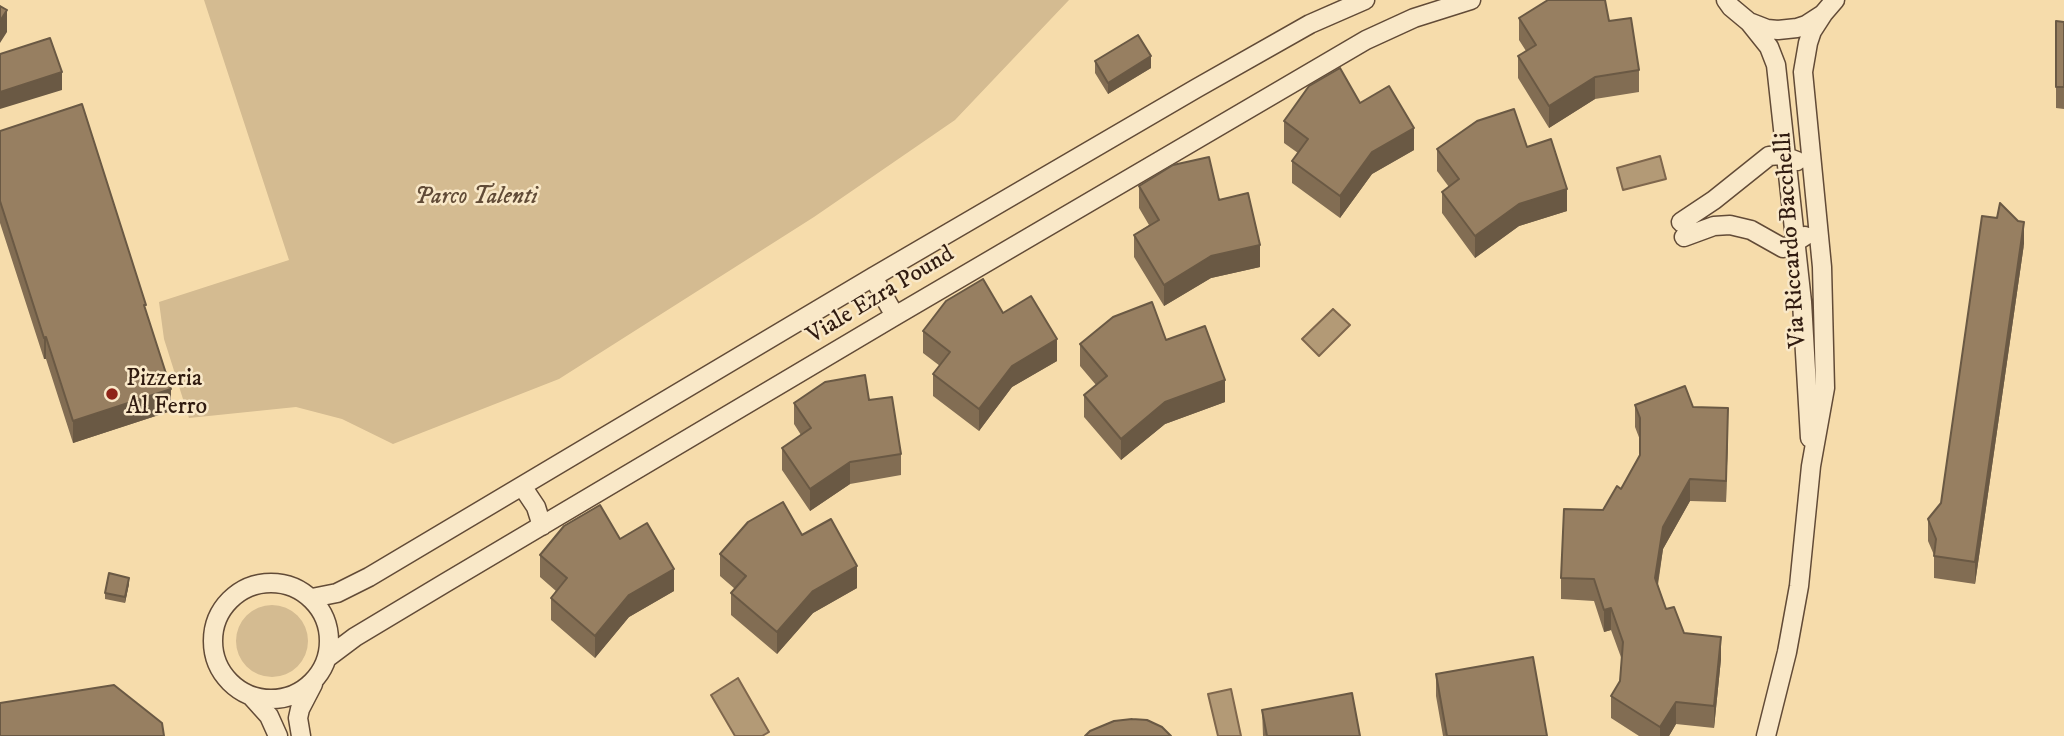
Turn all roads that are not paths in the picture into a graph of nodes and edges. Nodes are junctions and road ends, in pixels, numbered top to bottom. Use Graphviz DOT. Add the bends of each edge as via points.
graph roads {
  1 [pos="1365,0"];
  2 [pos="1471,0"];
  3 [pos="1726,0"];
  4 [pos="1835,0"];
  5 [pos="1823,14"];
  6 [pos="1749,22"];
  7 [pos="1787,156"];
  8 [pos="1813,168"];
  9 [pos="1819,226"];
  10 [pos="1796,242"];
  11 [pos="873,277"];
  12 [pos="895,316"];
  13 [pos="1811,466"];
  14 [pos="522,486"];
  15 [pos="542,526"];
  16 [pos="312,598"];
  17 [pos="327,658"];
  18 [pos="317,677"];
  19 [pos="251,696"];
  20 [pos="278,736"];
  21 [pos="301,736"];
  22 [pos="1766,736"];
  1 -- 11 [label="street, Viale Ezra Pound" via="1274,44"];
  2 -- 12 [label="street, Viale Ezra Pound" via="1440,8 1366,40"];
  3 -- 6 [label="street, Via Riccardo Bacchelli"];
  4 -- 5 [label="street"];
  5 -- 6 [label="street" via="1787,30"];
  5 -- 8 [label="street, Via Riccardo Bacchelli" via="1812,31 1804,62"];
  6 -- 7 [label="street, Via Riccardo Bacchelli" via="1769,47 1776,65"];
  7 -- 8 [label="street"];
  7 -- 10 [label="street, Via Riccardo Bacchelli"];
  7 -- 10 [label="street" via="1766,158 1682,230 1730,225 1751,230 1781,247"];
  8 -- 9 [label="street, Via Riccardo Bacchelli"];
  9 -- 10 [label="street"];
  9 -- 13 [label="street, Via Riccardo Bacchelli" via="1825,388"];
  10 -- 13 [label="street, Via Riccardo Bacchelli"];
  11 -- 12 [label="street"];
  11 -- 14 [label="street, Viale Ezra Pound"];
  12 -- 15 [label="street, Viale Ezra Pound"];
  13 -- 22 [label="street, Via Riccardo Bacchelli" via="1800,586"];
  14 -- 15 [label="street" via="536,506"];
  14 -- 16 [label="street, Viale Ezra Pound" via="354,586"];
  15 -- 17 [label="street, Viale Ezra Pound"];
  16 -- 17 [label="street" via="328,630"];
  16 -- 19 [label="street" via="280,584 258,584 229,601 217,618 213,645 219,668"];
  17 -- 18 [label="street"];
  18 -- 19 [label="street" via="290,696 269,700"];
  18 -- 21 [label="street" via="300,709"];
  19 -- 20 [label="street" via="269,716"];
}
